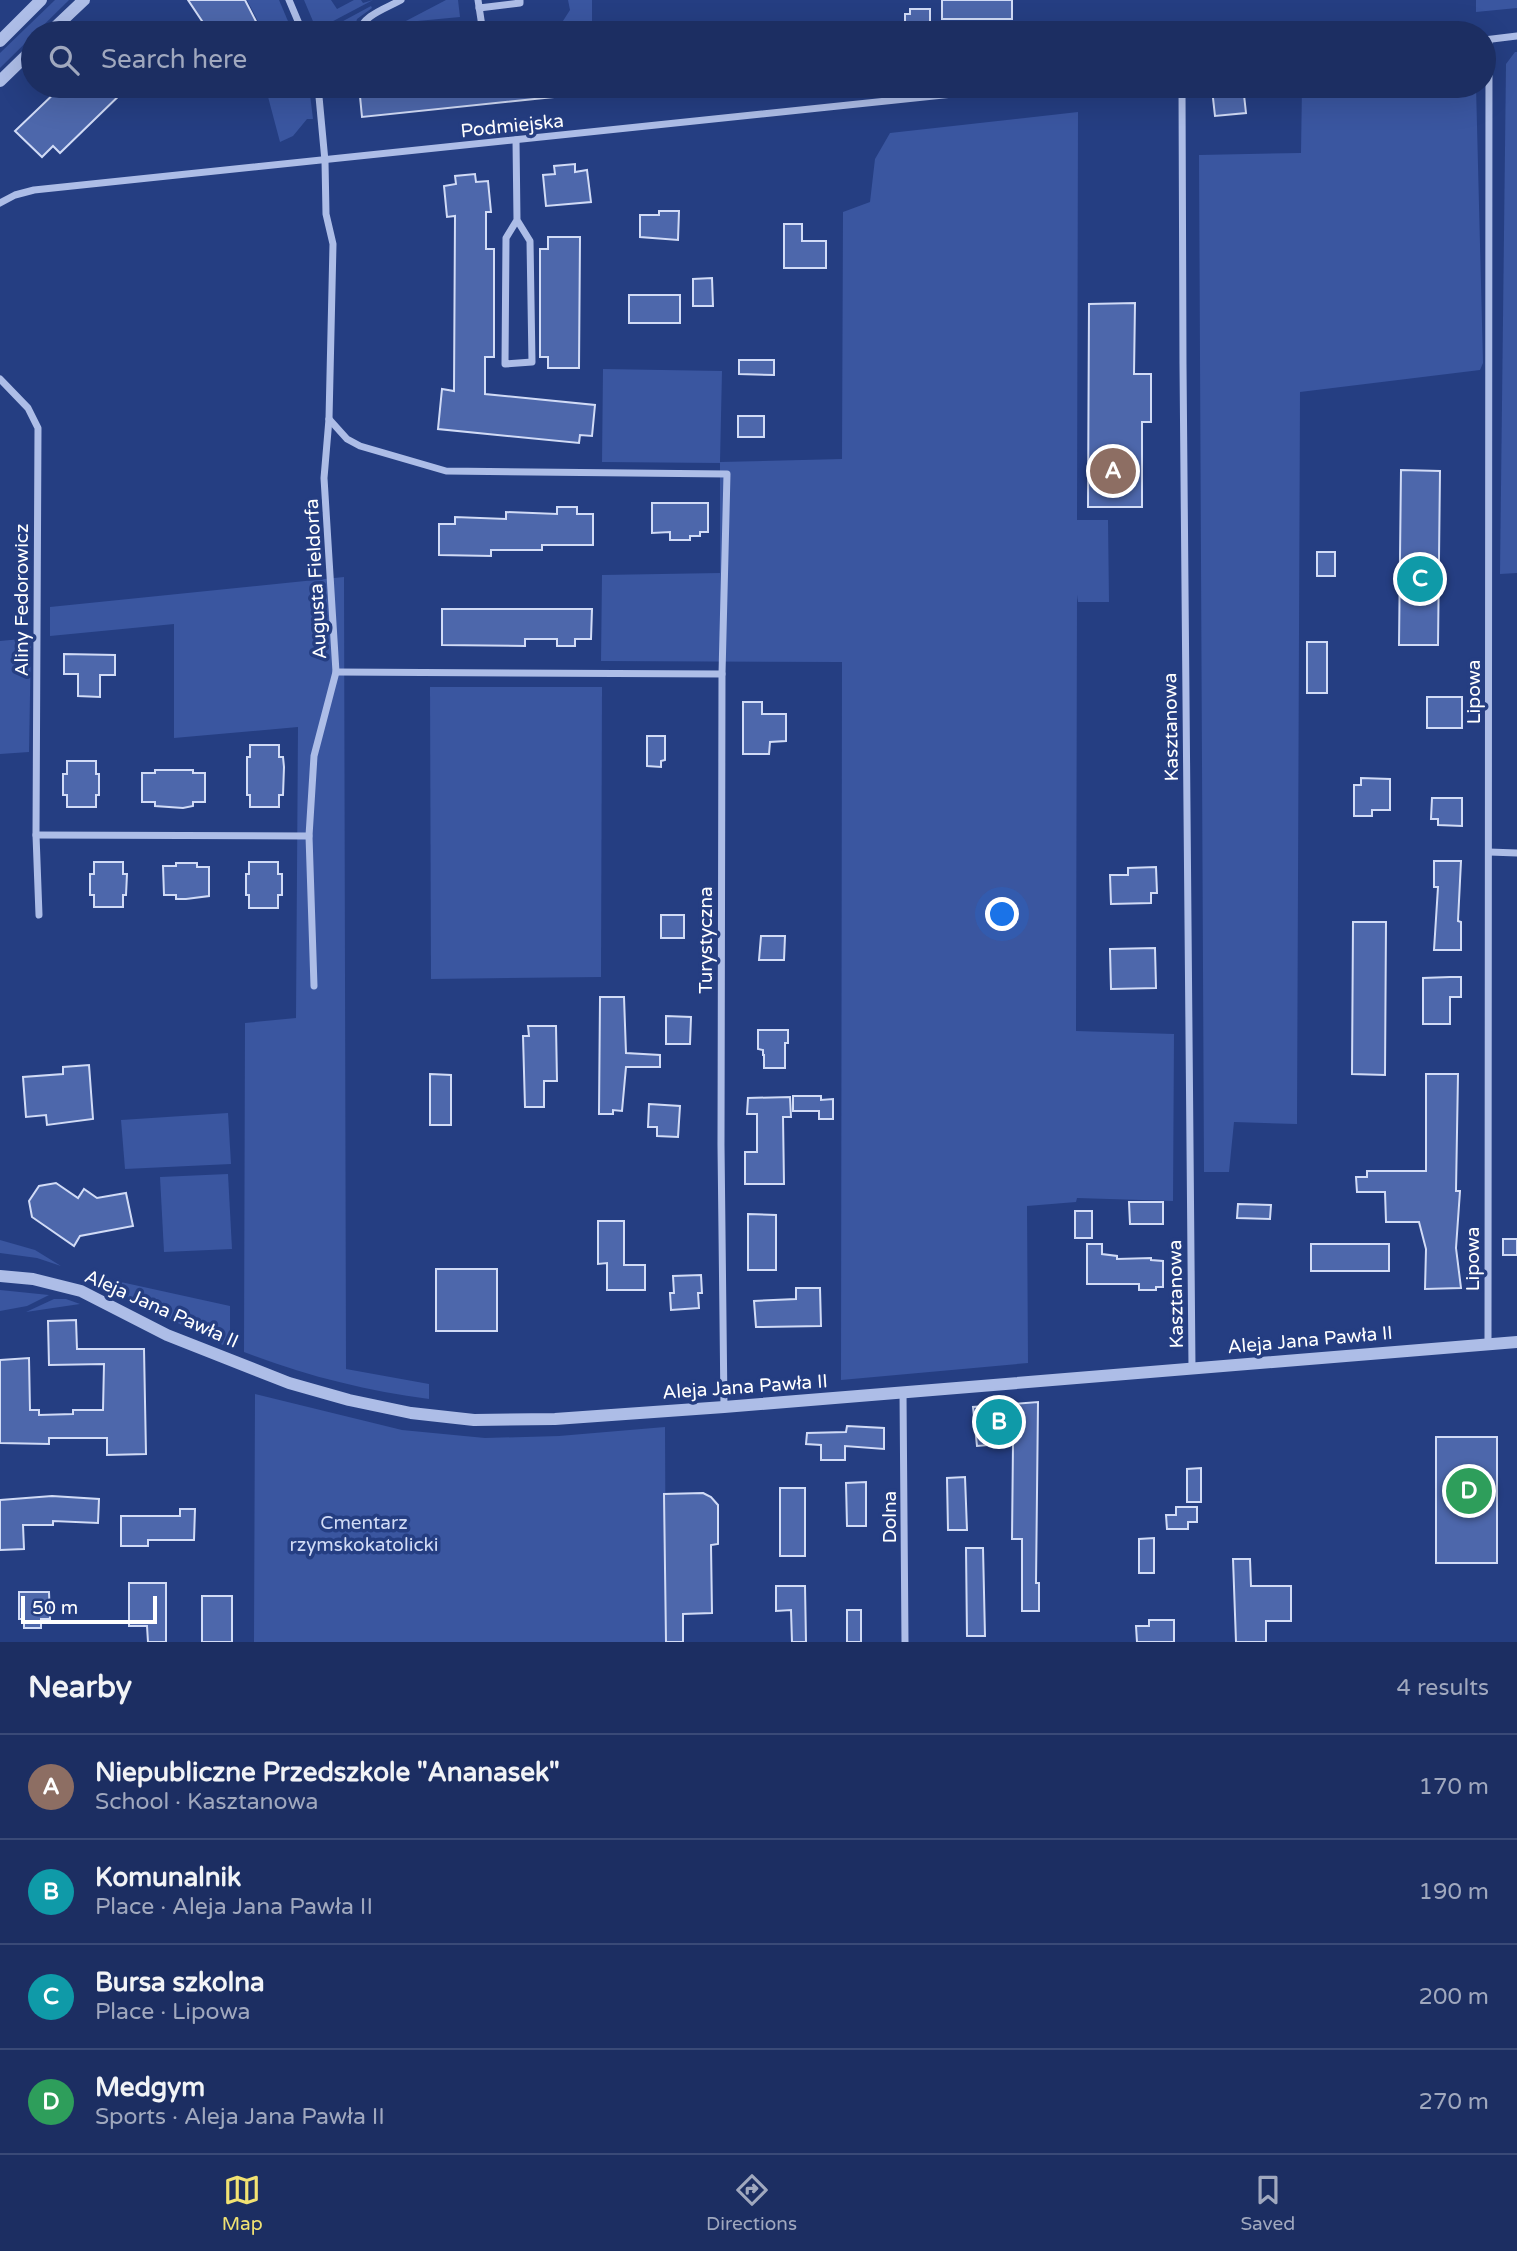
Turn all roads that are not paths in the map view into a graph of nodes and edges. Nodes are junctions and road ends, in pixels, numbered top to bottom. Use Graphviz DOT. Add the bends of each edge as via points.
graph roads {
  1 [pos="41,0"];
  2 [pos="84,0"];
  3 [pos="289,0"];
  4 [pos="401,0"];
  5 [pos="520,0"];
  6 [pos="479,4"];
  7 [pos="62,21"];
  8 [pos="298,21"];
  9 [pos="364,21"];
  10 [pos="1517,36"];
  11 [pos="1496,39"];
  12 [pos="0,41"];
  13 [pos="21,61"];
  14 [pos="0,82"];
  15 [pos="319,98"];
  16 [pos="915,98"];
  17 [pos="1182,98"];
  18 [pos="1487,98"];
  19 [pos="516,140"];
  20 [pos="325,161"];
  21 [pos="0,203"];
  22 [pos="517,220"];
  23 [pos="0,379"];
  24 [pos="329,419"];
  25 [pos="336,672"];
  26 [pos="722,674"];
  27 [pos="36,835"];
  28 [pos="309,836"];
  29 [pos="1489,852"];
  30 [pos="1517,853"];
  31 [pos="39,915"];
  32 [pos="314,986"];
  33 [pos="0,1276"];
  34 [pos="1517,1342"];
  35 [pos="1488,1344"];
  36 [pos="1192,1368"];
  37 [pos="904,1392"];
  38 [pos="724,1408"];
  39 [pos="905,1642"];
  1 -- 12 [label="street"];
  2 -- 7 [label="street"];
  3 -- 8 [label="street"];
  4 -- 9 [label="street"];
  5 -- 6 [label="street"];
  10 -- 11 [label="street"];
  13 -- 14 [label="street"];
  15 -- 20 [label="street, Augusta Fieldorfa"];
  16 -- 19 [label="street, Podmiejska"];
  17 -- 36 [label="street, Kasztanowa"];
  18 -- 29 [label="street, Lipowa"];
  19 -- 20 [label="street, Podmiejska"];
  19 -- 22 [label="street"];
  20 -- 21 [label="street, Podmiejska" via="34,190"];
  20 -- 24 [label="street, Augusta Fieldorfa" via="326,214 333,244"];
  22 -- 22 [label="street" via="530,241 532,362 505,364 506,238"];
  23 -- 27 [label="street, Aliny Fedorowicz" via="27,408 38,428"];
  24 -- 25 [label="street, Augusta Fieldorfa" via="324,478"];
  24 -- 26 [label="street, Turystyczna" via="359,446 446,471 727,474"];
  25 -- 26 [label="street"];
  25 -- 28 [label="street, Augusta Fieldorfa" via="314,756"];
  26 -- 38 [label="street, Turystyczna"];
  27 -- 28 [label="street"];
  27 -- 31 [label="street, Aliny Fedorowicz"];
  28 -- 32 [label="street, Augusta Fieldorfa"];
  29 -- 30 [label="street"];
  29 -- 35 [label="street, Lipowa"];
  33 -- 38 [label="street, Aleja Jana Pawła II" via="82,1291 167,1335 289,1383 411,1413 507,1420"];
  34 -- 35 [label="street, Aleja Jana Pawła II"];
  35 -- 36 [label="street, Aleja Jana Pawła II"];
  36 -- 37 [label="street, Aleja Jana Pawła II"];
  37 -- 38 [label="street, Aleja Jana Pawła II"];
  37 -- 39 [label="street, Dolna"];
}
